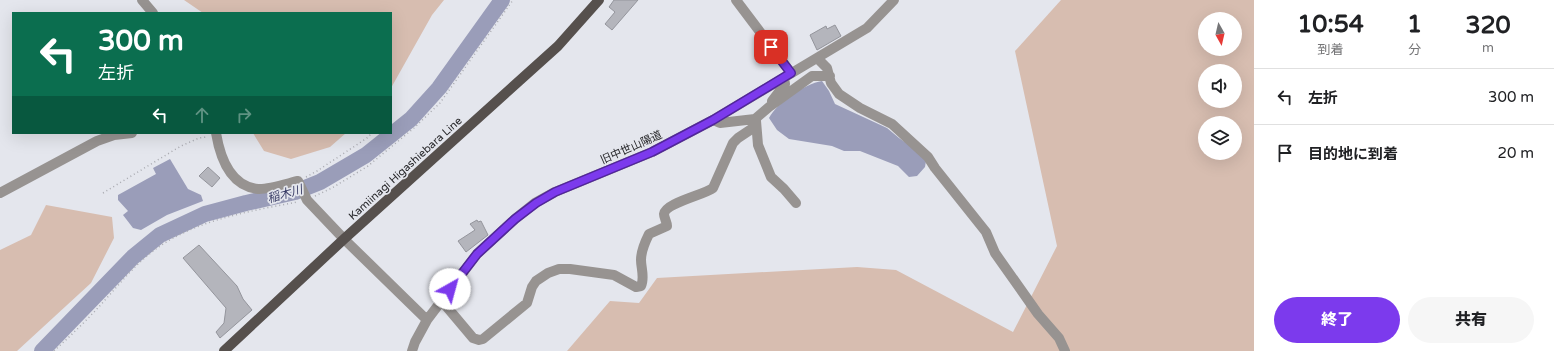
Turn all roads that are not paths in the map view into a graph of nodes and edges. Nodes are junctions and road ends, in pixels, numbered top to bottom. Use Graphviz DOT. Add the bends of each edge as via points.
graph roads {
  1 [pos="142,0"];
  2 [pos="599,0"];
  3 [pos="736,0"];
  4 [pos="894,0"];
  5 [pos="152,12"];
  6 [pos="818,58"];
  7 [pos="787,75"];
  8 [pos="830,76"];
  9 [pos="769,107"];
  10 [pos="713,120"];
  11 [pos="756,122"];
  12 [pos="126,134"];
  13 [pos="216,135"];
  14 [pos="0,193"];
  15 [pos="796,203"];
  16 [pos="344,239"];
  17 [pos="441,300"];
  18 [pos="427,320"];
  19 [pos="224,351"];
  20 [pos="412,351"];
  21 [pos="1065,351"];
  1 -- 5 [label="street"];
  2 -- 16 [label="main road, Kamiinagi Higashiebara Line" via="558,46"];
  3 -- 7 [label="street"];
  4 -- 6 [label="street, 旧中世山陽道" via="867,28"];
  6 -- 7 [label="street, 旧中世山陽道"];
  6 -- 8 [label="street"];
  7 -- 9 [label="street" via="785,84"];
  7 -- 10 [label="street, 旧中世山陽道"];
  8 -- 9 [label="street" via="812,76"];
  8 -- 21 [label="street" via="831,83 839,94 892,124 928,157 986,232 995,253 1038,314 1059,338"];
  9 -- 11 [label="street"];
  10 -- 11 [label="street" via="720,123"];
  10 -- 17 [label="street, 旧中世山陽道" via="652,152 555,192 536,203 477,254"];
  11 -- 15 [label="street" via="758,145 771,177"];
  11 -- 17 [label="street" via="733,143 713,188 674,204 664,214 667,226 649,234 643,246 641,259 641,286 636,287 614,275 559,269 536,281 527,303 479,340 473,338"];
  12 -- 14 [label="street" via="97,141"];
  13 -- 16 [label="street" via="230,173 242,184 259,189 299,182 307,198"];
  16 -- 18 [label="street"];
  16 -- 19 [label="main road, Kamiinagi Higashiebara Line"];
  17 -- 18 [label="street, 旧中世山陽道"];
  18 -- 20 [label="street, 旧中世山陽道"];
}
